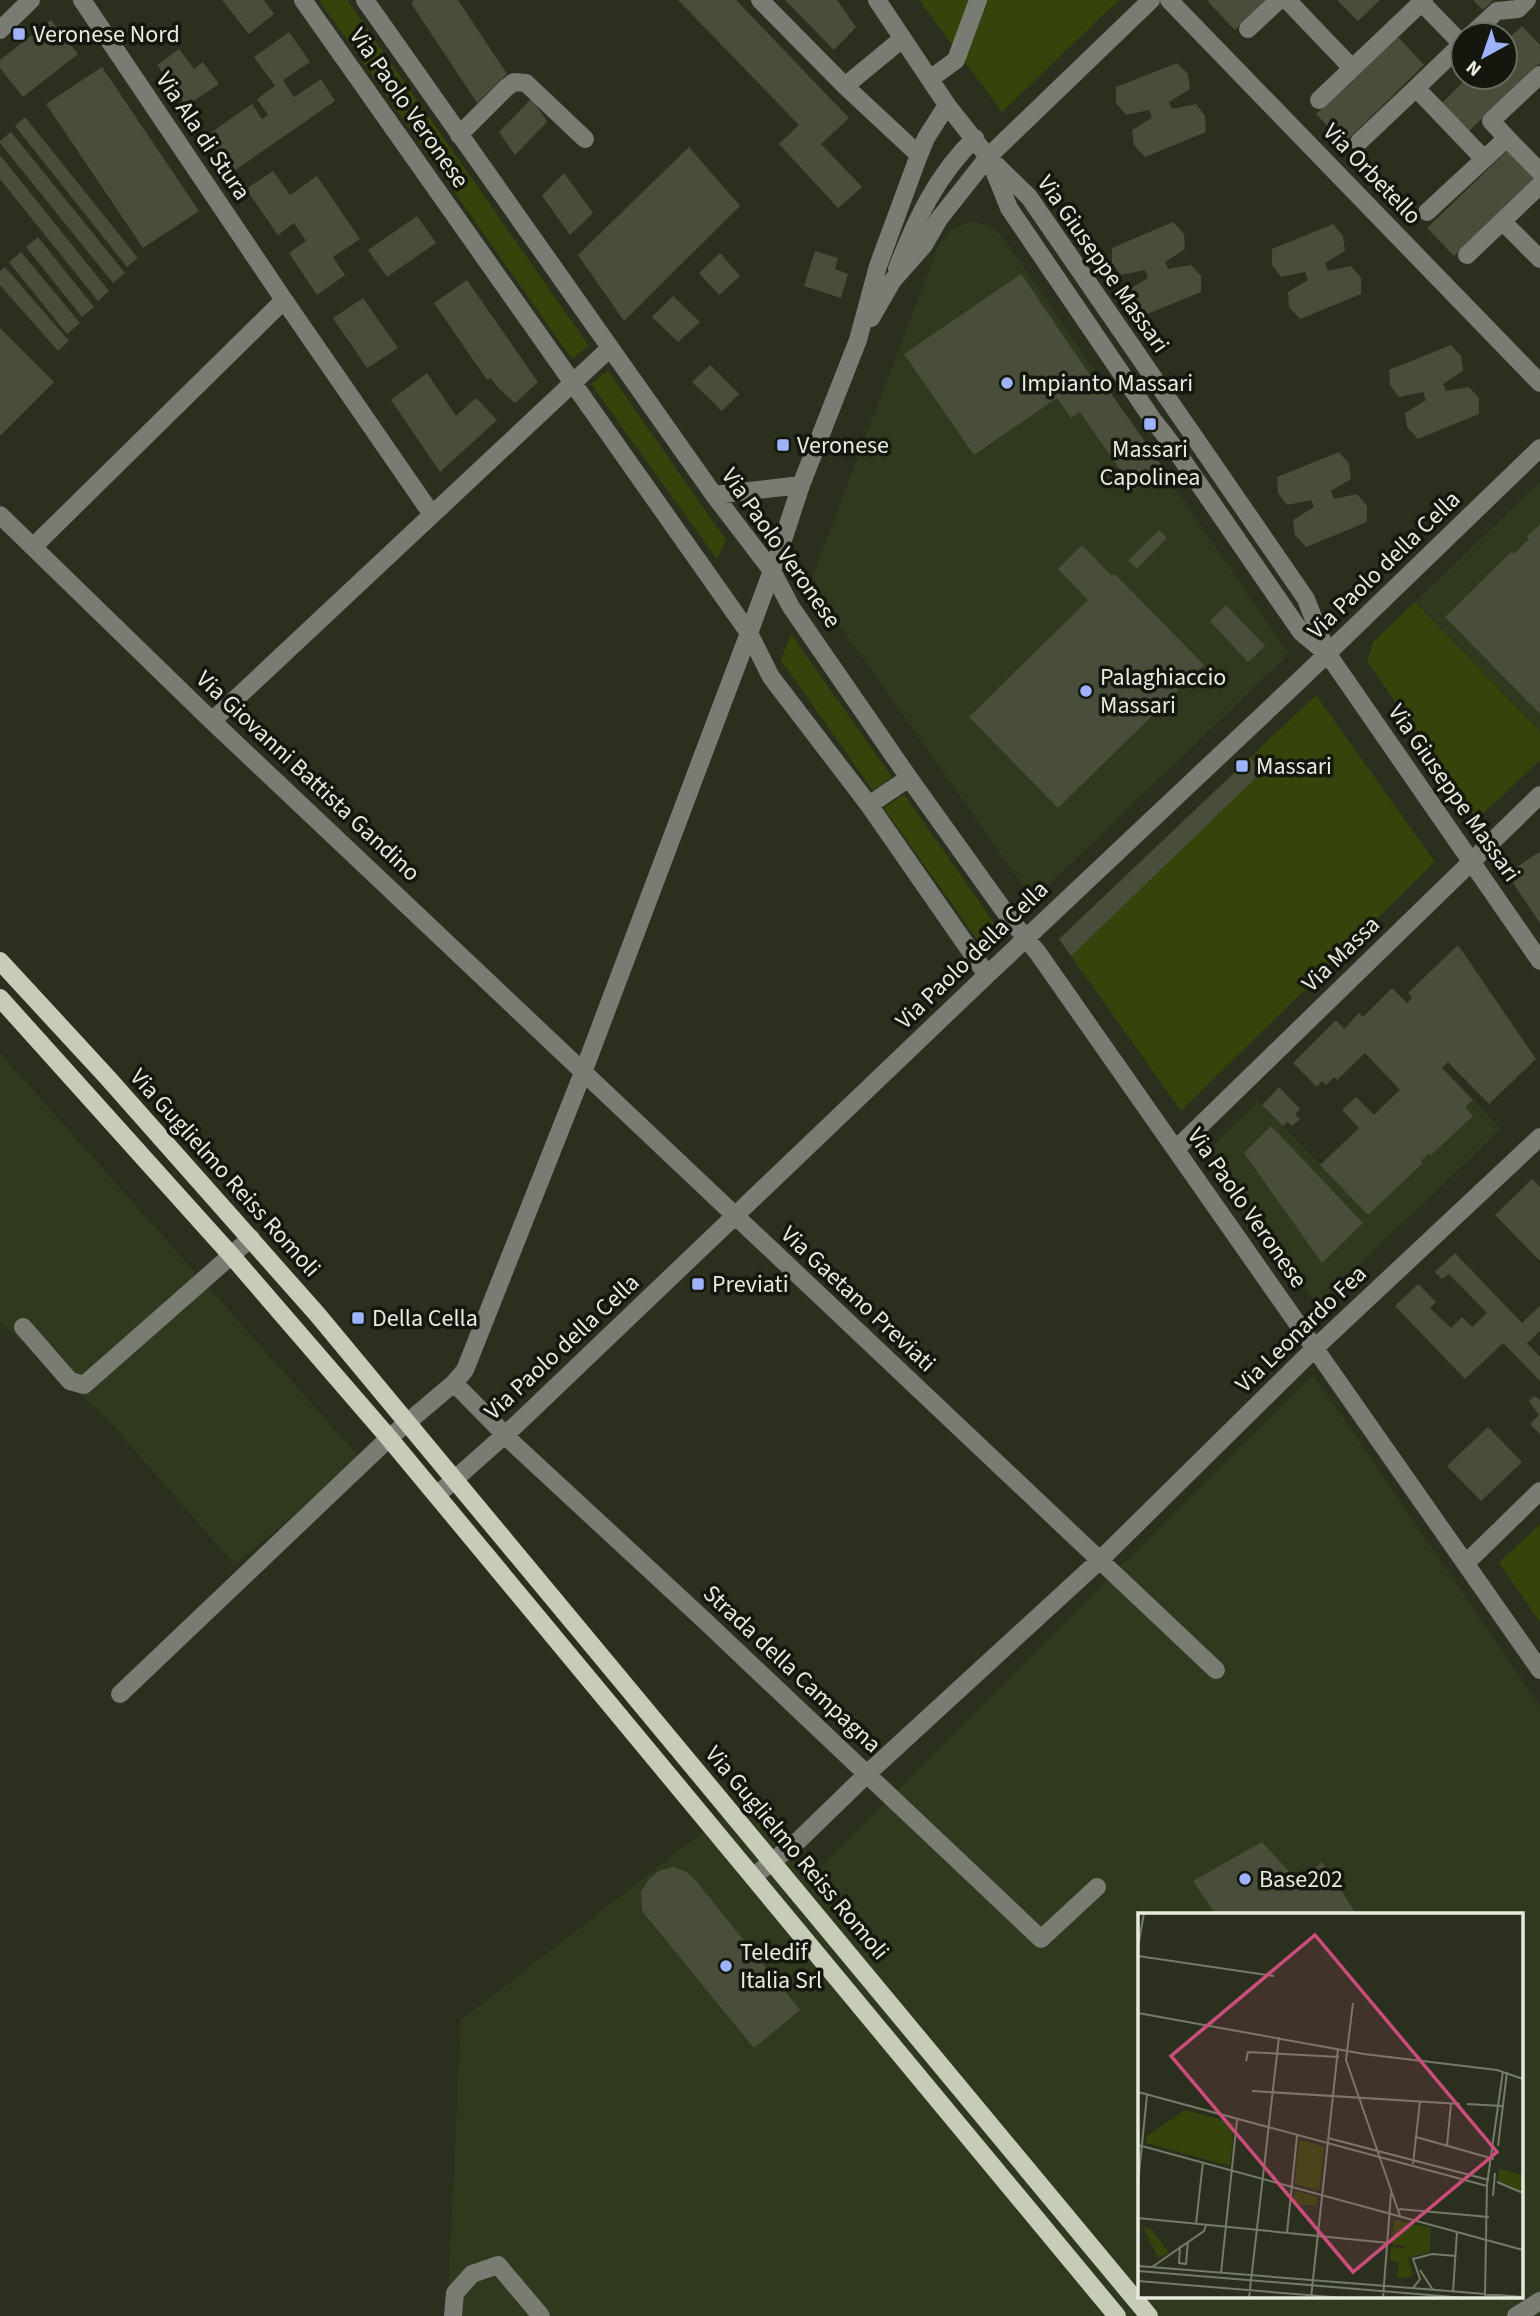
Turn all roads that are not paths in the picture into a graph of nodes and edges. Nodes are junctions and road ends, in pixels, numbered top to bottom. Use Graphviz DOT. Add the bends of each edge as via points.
graph roads {
  1 [pos="31,0"];
  2 [pos="82,0"];
  3 [pos="303,0"];
  4 [pos="365,0"];
  5 [pos="760,0"];
  6 [pos="877,0"];
  7 [pos="978,0"];
  8 [pos="1151,0"];
  9 [pos="1169,0"];
  10 [pos="1279,0"];
  11 [pos="1287,0"];
  12 [pos="1527,0"];
  13 [pos="1423,1"];
  14 [pos="1486,21"];
  15 [pos="1449,26"];
  16 [pos="1248,29"];
  17 [pos="0,30"];
  18 [pos="902,39"];
  19 [pos="1449,56"];
  20 [pos="1352,68"];
  21 [pos="1540,76"];
  22 [pos="930,79"];
  23 [pos="845,86"];
  24 [pos="1416,88"];
  25 [pos="1319,100"];
  26 [pos="947,105"];
  27 [pos="459,135"];
  28 [pos="975,138"];
  29 [pos="1507,138"];
  30 [pos="585,139"];
  31 [pos="1359,142"];
  32 [pos="919,155"];
  33 [pos="988,156"];
  34 [pos="1484,159"];
  35 [pos="1540,172"];
  36 [pos="1540,185"];
  37 [pos="1427,212"];
  38 [pos="1503,221"];
  39 [pos="1466,255"];
  40 [pos="1540,259"];
  41 [pos="893,280"];
  42 [pos="284,300"];
  43 [pos="859,340"];
  44 [pos="610,348"];
  45 [pos="572,382"];
  46 [pos="1540,383"];
  47 [pos="1540,448"];
  48 [pos="801,485"];
  49 [pos="714,495"];
  50 [pos="431,513"];
  51 [pos="0,515"];
  52 [pos="34,547"];
  53 [pos="772,571"];
  54 [pos="749,633"];
  55 [pos="1327,653"];
  56 [pos="212,721"];
  57 [pos="909,778"];
  58 [pos="1540,795"];
  59 [pos="869,805"];
  60 [pos="1471,861"];
  61 [pos="1027,937"];
  62 [pos="0,961"];
  63 [pos="1540,961"];
  64 [pos="987,975"];
  65 [pos="0,998"];
  66 [pos="584,1070"];
  67 [pos="1540,1137"];
  68 [pos="1176,1149"];
  69 [pos="734,1217"];
  70 [pos="251,1238"];
  71 [pos="231,1255"];
  72 [pos="23,1327"];
  73 [pos="1315,1348"];
  74 [pos="454,1383"];
  75 [pos="408,1421"];
  76 [pos="504,1436"];
  77 [pos="389,1438"];
  78 [pos="455,1479"];
  79 [pos="1540,1490"];
  80 [pos="437,1496"];
  81 [pos="1100,1560"];
  82 [pos="1466,1563"];
  83 [pos="1216,1670"];
  84 [pos="1540,1670"];
  85 [pos="120,1694"];
  86 [pos="867,1773"];
  87 [pos="772,1862"];
  88 [pos="753,1877"];
  89 [pos="1097,1887"];
  90 [pos="1540,2301"];
  91 [pos="453,2316"];
  92 [pos="541,2316"];
  93 [pos="1117,2316"];
  94 [pos="1149,2316"];
  95 [pos="1516,2316"];
  1 -- 17 [label="street"];
  2 -- 42 [label="street, Via Ala di Stura"];
  3 -- 45 [label="street, Via Paolo Veronese"];
  4 -- 27 [label="street, Via Paolo Veronese"];
  5 -- 23 [label="street"];
  6 -- 18 [label="street, Via Giuseppe Massari"];
  7 -- 22 [label="street" via="956,60"];
  8 -- 33 [label="street"];
  9 -- 46 [label="street, Via Orbetello"];
  10 -- 16 [label="street"];
  11 -- 20 [label="street"];
  12 -- 14 [label="street" via="1518,9 1497,11"];
  13 -- 15 [label="street"];
  13 -- 20 [label="street"];
  18 -- 22 [label="street, Via Giuseppe Massari"];
  18 -- 23 [label="street"];
  19 -- 24 [label="street"];
  20 -- 25 [label="street"];
  21 -- 29 [label="street" via="1491,121"];
  22 -- 26 [label="street, Via Giuseppe Massari"];
  23 -- 32 [label="street"];
  24 -- 31 [label="street"];
  24 -- 34 [label="street"];
  26 -- 28 [label="street, Via Giuseppe Massari"];
  26 -- 32 [label="street"];
  27 -- 30 [label="street" via="514,82 526,83"];
  27 -- 44 [label="street, Via Paolo Veronese"];
  28 -- 33 [label="street, Via Giuseppe Massari"];
  28 -- 41 [label="street" via="951,162 927,200"];
  29 -- 34 [label="street"];
  29 -- 35 [label="street"];
  32 -- 43 [label="street" via="878,266"];
  33 -- 41 [label="street" via="944,212 925,245"];
  33 -- 55 [label="street, Via Giuseppe Massari" via="1029,197 1306,599"];
  34 -- 37 [label="street"];
  36 -- 38 [label="street"];
  38 -- 39 [label="street"];
  38 -- 40 [label="street"];
  41 -- 43 [label="street"];
  42 -- 50 [label="street, Via Ala di Stura"];
  42 -- 52 [label="street"];
  43 -- 48 [label="street"];
  44 -- 45 [label="street"];
  44 -- 49 [label="street, Via Paolo Veronese"];
  45 -- 50 [label="street"];
  45 -- 54 [label="street, Via Paolo Veronese"];
  47 -- 55 [label="street, Via Paolo della Cella"];
  48 -- 49 [label="street"];
  48 -- 53 [label="street"];
  49 -- 53 [label="street, Via Paolo Veronese"];
  50 -- 56 [label="street"];
  51 -- 52 [label="street, Via Giovanni Battista Gandino"];
  52 -- 56 [label="street, Via Giovanni Battista Gandino"];
  53 -- 54 [label="street"];
  53 -- 57 [label="street, Via Paolo Veronese" via="791,607"];
  54 -- 59 [label="street, Via Paolo Veronese" via="771,677"];
  54 -- 66 [label="street"];
  55 -- 60 [label="street, Via Giuseppe Massari"];
  55 -- 61 [label="street, Via Paolo della Cella"];
  56 -- 66 [label="street, Via Giovanni Battista Gandino"];
  57 -- 59 [label="street"];
  57 -- 61 [label="street, Via Paolo Veronese"];
  58 -- 60 [label="street, Via Massa"];
  59 -- 64 [label="street, Via Paolo Veronese"];
  60 -- 63 [label="street, Via Giuseppe Massari"];
  60 -- 68 [label="street, Via Massa"];
  61 -- 64 [label="street, Via Paolo della Cella"];
  61 -- 68 [label="street, Via Paolo Veronese"];
  62 -- 70 [label="main road, Via Guglielmo Reiss Romoli"];
  64 -- 69 [label="street, Via Paolo della Cella"];
  65 -- 71 [label="main road, Via Guglielmo Reiss Romoli"];
  66 -- 69 [label="street, Via Gaetano Previati"];
  66 -- 74 [label="street" via="465,1370"];
  67 -- 73 [label="street, Via Leonardo Fea"];
  68 -- 73 [label="street, Via Paolo Veronese"];
  69 -- 76 [label="street, Via Paolo della Cella"];
  69 -- 81 [label="street, Via Gaetano Previati"];
  70 -- 71 [label="street"];
  70 -- 75 [label="main road, Via Guglielmo Reiss Romoli"];
  71 -- 72 [label="street" via="85,1385 70,1381"];
  71 -- 77 [label="main road, Via Guglielmo Reiss Romoli"];
  73 -- 81 [label="street, Via Leonardo Fea"];
  73 -- 82 [label="street, Via Paolo Veronese"];
  74 -- 75 [label="street"];
  74 -- 76 [label="street, Strada della Campagna"];
  75 -- 77 [label="street"];
  75 -- 78 [label="main road, Via Guglielmo Reiss Romoli"];
  76 -- 78 [label="street, Via Paolo della Cella"];
  76 -- 86 [label="street, Strada della Campagna"];
  77 -- 80 [label="main road, Via Guglielmo Reiss Romoli"];
  77 -- 85 [label="street"];
  78 -- 80 [label="street, Via Paolo della Cella"];
  78 -- 87 [label="main road, Via Guglielmo Reiss Romoli"];
  79 -- 82 [label="street"];
  80 -- 88 [label="main road, Via Guglielmo Reiss Romoli"];
  81 -- 83 [label="street"];
  81 -- 86 [label="street, Via Leonardo Fea"];
  82 -- 84 [label="street, Via Paolo Veronese"];
  86 -- 87 [label="street, Via Leonardo Fea"];
  86 -- 89 [label="street, Strada della Campagna" via="1041,1939"];
  87 -- 88 [label="street, Via Leonardo Fea"];
  87 -- 94 [label="main road, Via Guglielmo Reiss Romoli"];
  88 -- 93 [label="main road, Via Guglielmo Reiss Romoli"];
  90 -- 95 [label="street"];
  91 -- 92 [label="street" via="455,2293 472,2274 498,2264"];
}
